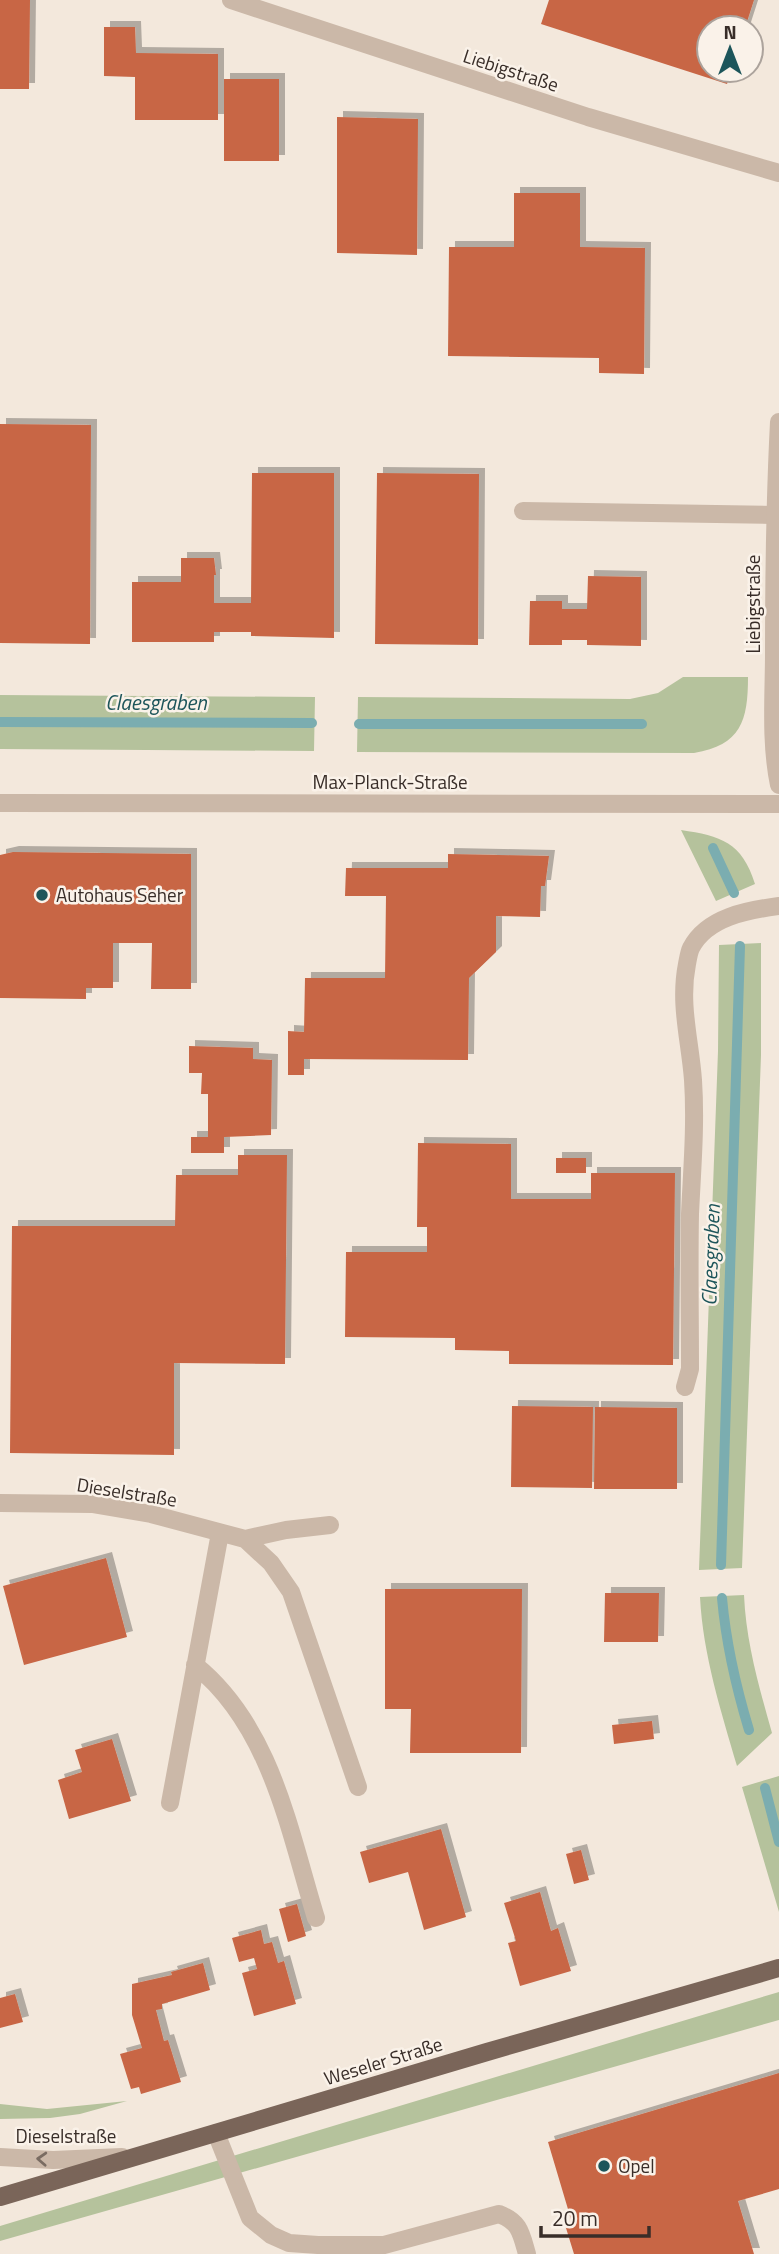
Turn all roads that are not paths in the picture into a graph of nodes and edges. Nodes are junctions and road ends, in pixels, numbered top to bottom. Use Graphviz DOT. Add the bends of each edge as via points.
graph roads {
  1 [pos="232,0"];
  2 [pos="779,173"];
  3 [pos="779,422"];
  4 [pos="523,510"];
  5 [pos="774,515"];
  6 [pos="779,785"];
  7 [pos="0,803"];
  8 [pos="779,804"];
  9 [pos="779,906"];
  10 [pos="684,1387"];
  11 [pos="0,1503"];
  12 [pos="330,1525"];
  13 [pos="220,1533"];
  14 [pos="245,1539"];
  15 [pos="195,1665"];
  16 [pos="358,1787"];
  17 [pos="170,1803"];
  18 [pos="316,1918"];
  19 [pos="779,1968"];
  20 [pos="216,2133"];
  21 [pos="0,2157"];
  22 [pos="132,2157"];
  23 [pos="0,2197"];
  24 [pos="527,2254"];
  1 -- 2 [label="street, Liebigstraße" via="588,117"];
  3 -- 5 [label="street, Liebigstraße"];
  4 -- 5 [label="street"];
  5 -- 6 [label="street, Liebigstraße"];
  7 -- 8 [label="street, Max-Planck-Straße"];
  9 -- 10 [label="street" via="727,918 704,931 691,949 684,978 693,1080 690,1369"];
  11 -- 13 [label="street, Dieselstraße" via="92,1504"];
  12 -- 14 [label="street"];
  13 -- 14 [label="street, Dieselstraße"];
  13 -- 15 [label="street"];
  14 -- 16 [label="street" via="271,1563 291,1592"];
  15 -- 17 [label="street"];
  15 -- 18 [label="street" via="223,1691 264,1756"];
  19 -- 20 [label="main road, Weseler Straße"];
  20 -- 22 [label="main road, Weseler Straße"];
  20 -- 24 [label="street" via="250,2218 289,2243 384,2245 499,2214 513,2220"];
  22 -- 21 [label="street, Dieselstraße, one-way"];
  22 -- 23 [label="main road, Weseler Straße"];
}
